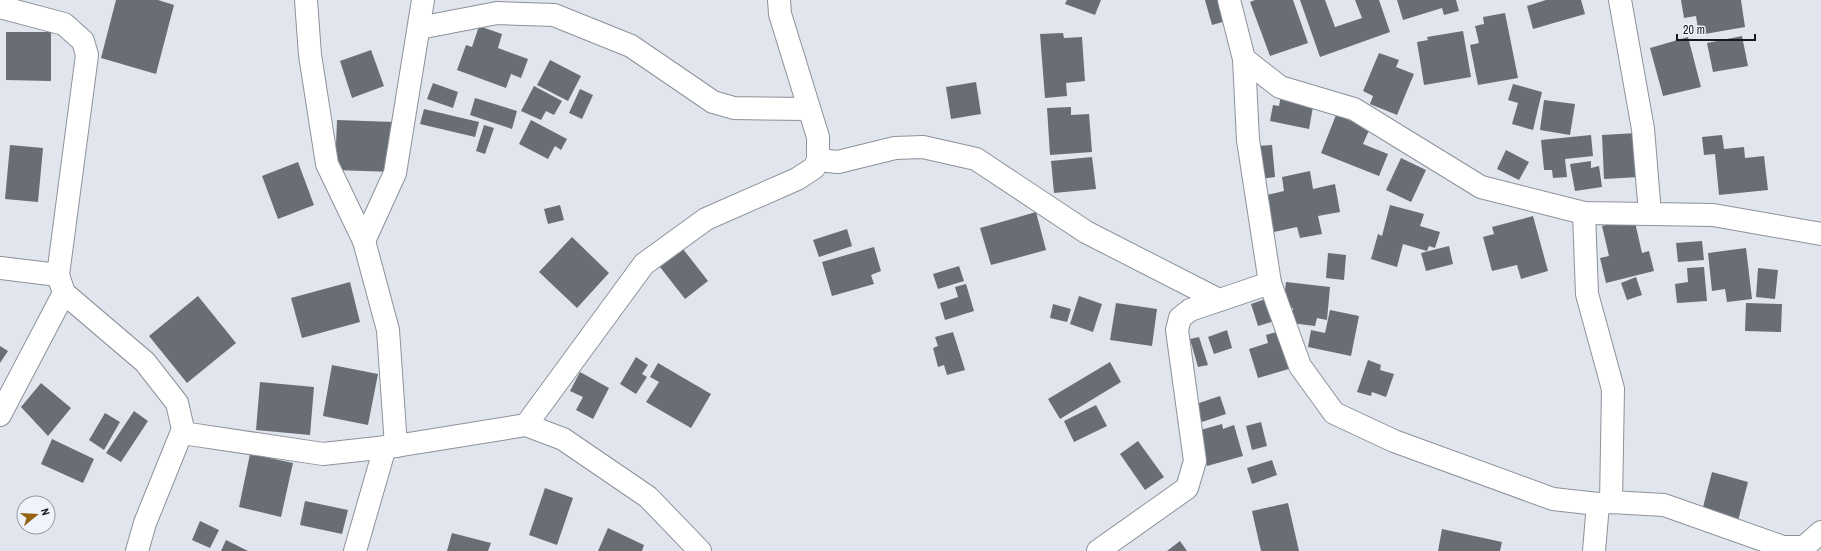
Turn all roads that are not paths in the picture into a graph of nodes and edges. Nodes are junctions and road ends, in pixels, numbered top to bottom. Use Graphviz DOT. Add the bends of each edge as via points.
graph roads {
  1 [pos="306,0"];
  2 [pos="423,0"];
  3 [pos="779,0"];
  4 [pos="1229,0"];
  5 [pos="1620,0"];
  6 [pos="0,7"];
  7 [pos="419,28"];
  8 [pos="1244,60"];
  9 [pos="808,109"];
  10 [pos="818,160"];
  11 [pos="1584,213"];
  12 [pos="1650,214"];
  13 [pos="1821,234"];
  14 [pos="364,241"];
  15 [pos="0,268"];
  16 [pos="1270,283"];
  17 [pos="61,284"];
  18 [pos="1219,300"];
  19 [pos="0,415"];
  20 [pos="526,425"];
  21 [pos="183,429"];
  22 [pos="390,447"];
  23 [pos="1604,503"];
  24 [pos="1821,532"];
  25 [pos="137,551"];
  26 [pos="355,551"];
  27 [pos="700,551"];
  28 [pos="1098,551"];
  29 [pos="1594,551"];
  1 -- 14 [label="street" via="310,56 326,164"];
  2 -- 7 [label="street"];
  3 -- 9 [label="street" via="780,14"];
  4 -- 8 [label="street"];
  5 -- 12 [label="street" via="1643,129"];
  6 -- 17 [label="street" via="64,24 83,41 86,55"];
  7 -- 9 [label="street" via="497,13 554,15 631,46 713,102 734,108"];
  7 -- 14 [label="street" via="395,173"];
  8 -- 11 [label="street" via="1280,87 1354,109 1481,187"];
  8 -- 16 [label="street" via="1248,140"];
  9 -- 10 [label="street" via="818,137"];
  10 -- 18 [label="street" via="838,162 895,148 923,147 976,159 1086,232"];
  10 -- 20 [label="street" via="814,168 797,179 706,219 644,264"];
  11 -- 12 [label="street"];
  11 -- 23 [label="street" via="1587,294 1613,390"];
  12 -- 13 [label="street" via="1713,215"];
  14 -- 22 [label="street" via="388,330"];
  15 -- 17 [label="street"];
  16 -- 18 [label="street"];
  16 -- 23 [label="street" via="1300,366 1334,412 1394,441 1553,499"];
  17 -- 19 [label="street"];
  17 -- 21 [label="street" via="145,362 177,404"];
  18 -- 28 [label="street" via="1190,310 1180,318 1177,330 1194,461 1187,488"];
  20 -- 22 [label="street"];
  20 -- 27 [label="street" via="562,439 648,497"];
  21 -- 22 [label="street" via="189,434 323,454"];
  21 -- 25 [label="street" via="145,524"];
  22 -- 26 [label="street"];
  23 -- 24 [label="street" via="1664,505 1783,547 1804,547"];
  23 -- 29 [label="street"];
}
